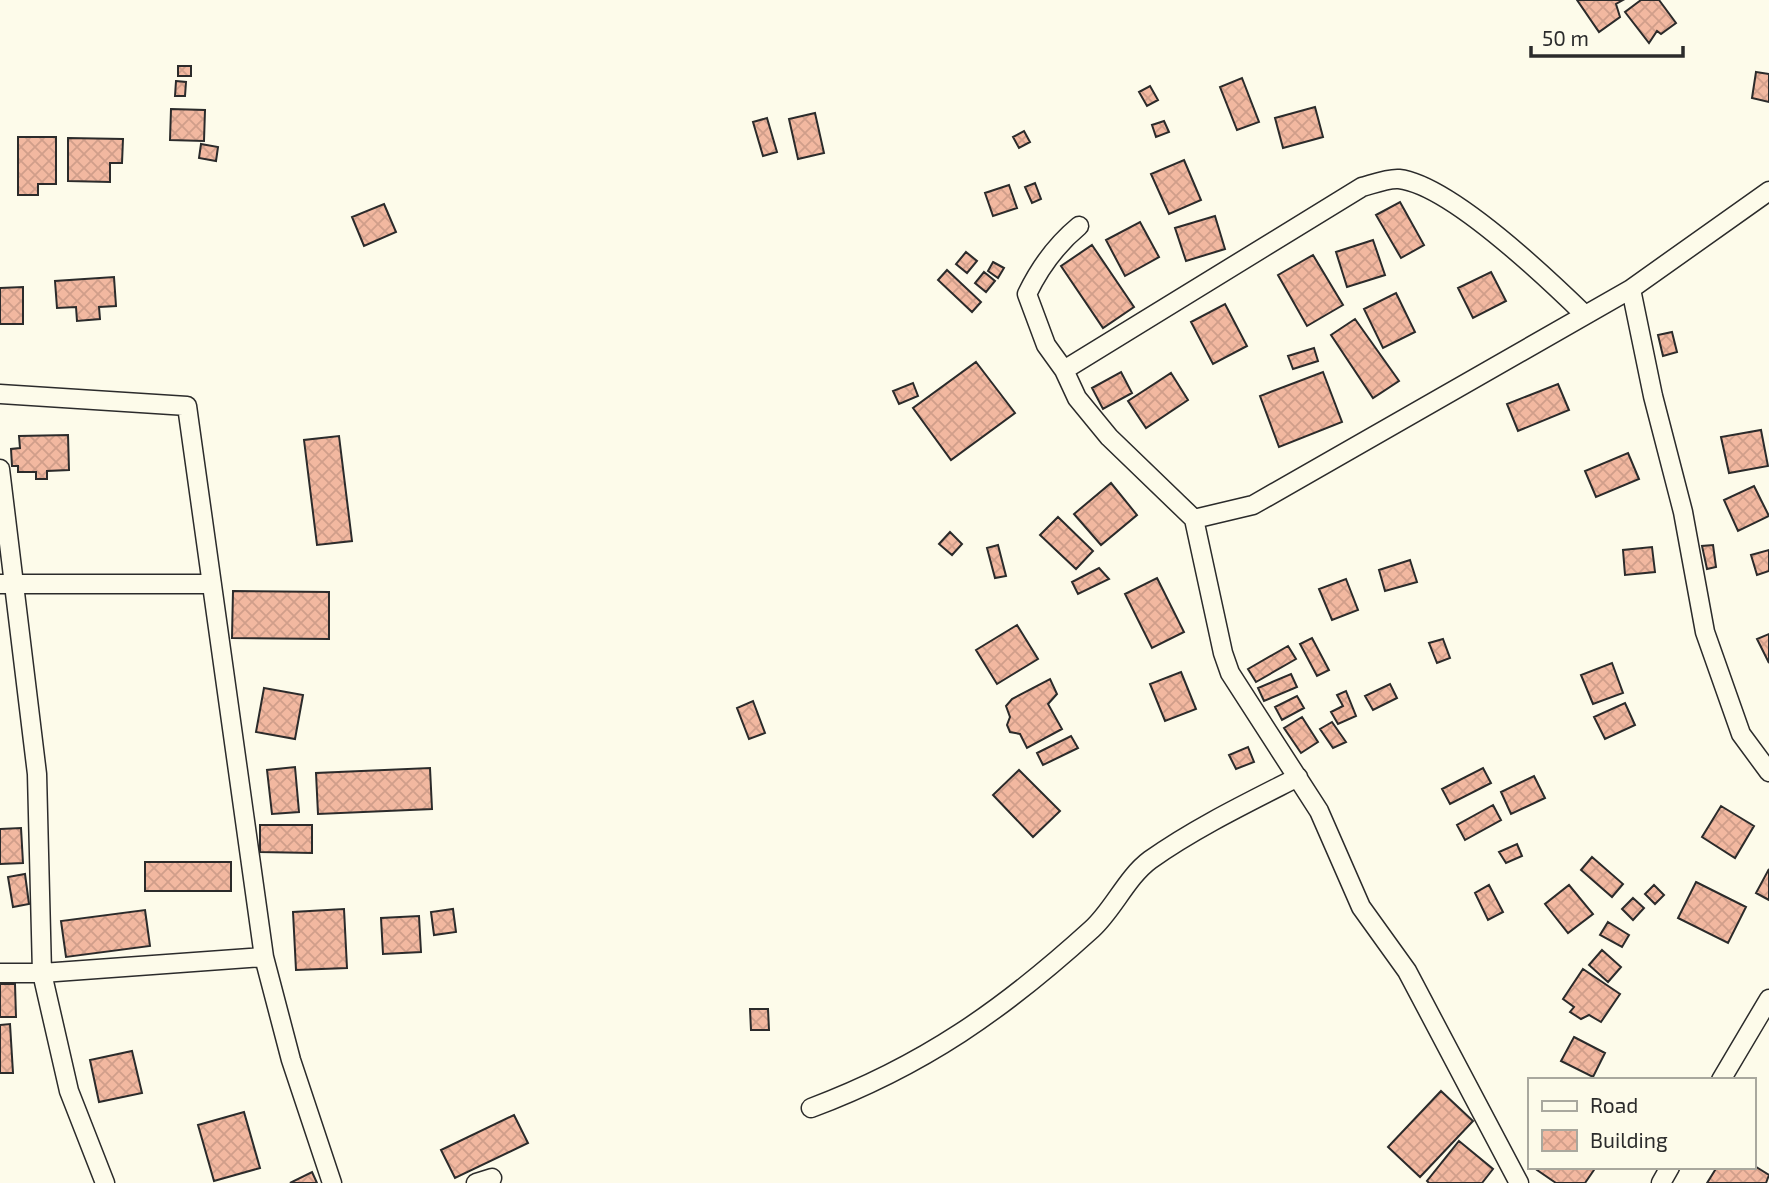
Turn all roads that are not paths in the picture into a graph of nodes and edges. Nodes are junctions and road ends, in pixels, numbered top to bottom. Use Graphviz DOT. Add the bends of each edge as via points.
graph roads {
  1 [pos="1769,191"];
  2 [pos="1079,226"];
  3 [pos="1631,289"];
  4 [pos="1585,315"];
  5 [pos="1064,370"];
  6 [pos="0,394"];
  7 [pos="0,469"];
  8 [pos="1194,519"];
  9 [pos="7,584"];
  10 [pos="212,584"];
  11 [pos="1769,772"];
  12 [pos="1298,777"];
  13 [pos="264,957"];
  14 [pos="0,973"];
  15 [pos="42,973"];
  16 [pos="1769,999"];
  17 [pos="1722,1078"];
  18 [pos="811,1108"];
  19 [pos="105,1183"];
  20 [pos="332,1183"];
  21 [pos="1519,1183"];
  1 -- 3 [label="street"];
  2 -- 5 [label="street" via="1060,242 1027,295 1046,345"];
  3 -- 4 [label="street"];
  3 -- 11 [label="street" via="1707,639 1741,734"];
  4 -- 5 [label="street" via="1492,231 1434,192 1396,178 1362,187"];
  4 -- 8 [label="street" via="1253,505"];
  5 -- 8 [label="street" via="1077,398 1109,437"];
  6 -- 10 [label="street" via="187,407"];
  7 -- 9 [label="street"];
  8 -- 12 [label="street" via="1230,673"];
  9 -- 10 [label="street"];
  9 -- 15 [label="street" via="37,774"];
  10 -- 13 [label="street"];
  12 -- 18 [label="street" via="1148,862 1101,920 1052,966 945,1044 864,1088"];
  12 -- 21 [label="street" via="1319,811 1362,907 1407,971"];
  13 -- 15 [label="street"];
  13 -- 20 [label="street" via="291,1060"];
  14 -- 15 [label="street"];
  15 -- 19 [label="street" via="69,1091"];
  16 -- 17 [label="street"];
}
